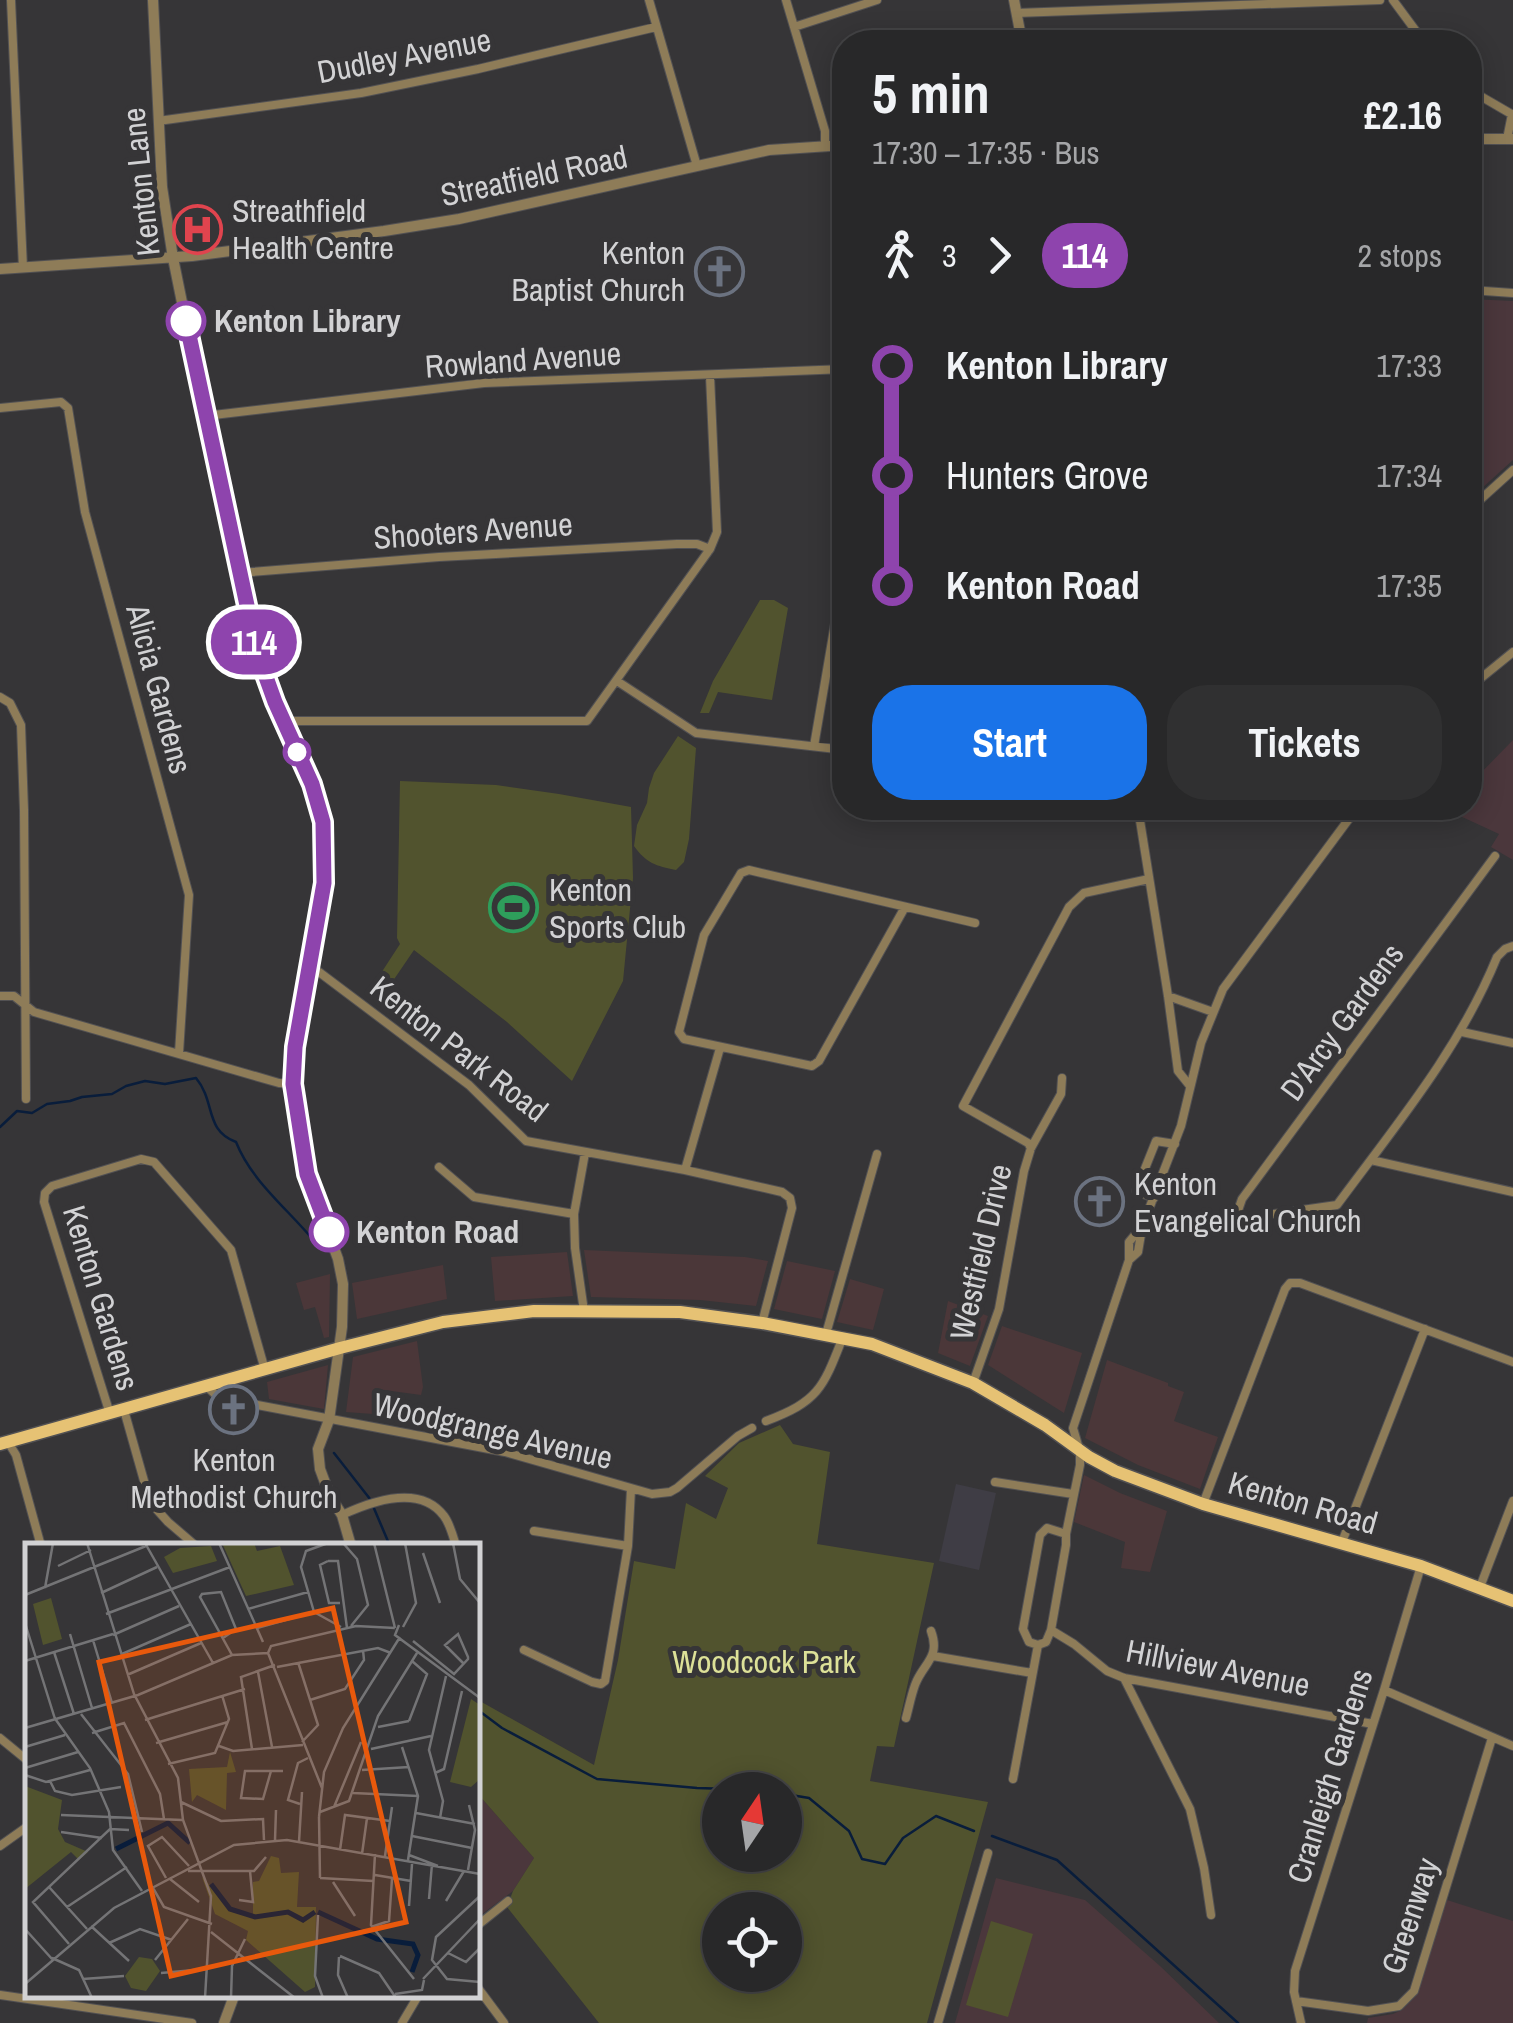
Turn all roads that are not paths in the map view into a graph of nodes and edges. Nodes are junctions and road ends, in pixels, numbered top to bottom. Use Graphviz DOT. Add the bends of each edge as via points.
graph roads {
  1 [pos="11,0"];
  2 [pos="152,0"];
  3 [pos="648,0"];
  4 [pos="786,0"];
  5 [pos="878,0"];
  6 [pos="1014,0"];
  7 [pos="1380,0"];
  8 [pos="1393,0"];
  9 [pos="1016,13"];
  10 [pos="656,27"];
  11 [pos="794,27"];
  12 [pos="1020,30"];
  13 [pos="1415,30"];
  14 [pos="1482,97"];
  15 [pos="1512,114"];
  16 [pos="158,121"];
  17 [pos="1482,139"];
  18 [pos="1510,139"];
  19 [pos="825,145"];
  20 [pos="832,145"];
  21 [pos="698,166"];
  22 [pos="173,258"];
  23 [pos="23,268"];
  24 [pos="0,269"];
  25 [pos="1482,291"];
  26 [pos="1513,292"];
  27 [pos="832,370"];
  28 [pos="710,376"];
  29 [pos="0,408"];
  30 [pos="206,416"];
  31 [pos="1513,470"];
  32 [pos="1482,498"];
  33 [pos="710,549"];
  34 [pos="239,574"];
  35 [pos="832,641"];
  36 [pos="1513,652"];
  37 [pos="1482,677"];
  38 [pos="617,680"];
  39 [pos="0,697"];
  40 [pos="283,721"];
  41 [pos="814,746"];
  42 [pos="832,748"];
  43 [pos="1140,820"];
  44 [pos="1347,820"];
  45 [pos="1495,856"];
  46 [pos="1149,880"];
  47 [pos="904,906"];
  48 [pos="975,923"];
  49 [pos="1513,946"];
  50 [pos="309,969"];
  51 [pos="0,996"];
  52 [pos="1168,996"];
  53 [pos="26,1006"];
  54 [pos="1213,1012"];
  55 [pos="1462,1032"];
  56 [pos="1513,1043"];
  57 [pos="720,1048"];
  58 [pos="179,1053"];
  59 [pos="1062,1078"];
  60 [pos="293,1084"];
  61 [pos="1190,1086"];
  62 [pos="26,1099"];
  63 [pos="1175,1144"];
  64 [pos="1031,1148"];
  65 [pos="585,1153"];
  66 [pos="877,1154"];
  67 [pos="1370,1160"];
  68 [pos="439,1167"];
  69 [pos="685,1170"];
  70 [pos="1513,1192"];
  71 [pos="1154,1198"];
  72 [pos="574,1214"];
  73 [pos="1235,1219"];
  74 [pos="1141,1232"];
  75 [pos="584,1310"];
  76 [pos="762,1322"];
  77 [pos="1424,1329"];
  78 [pos="826,1334"];
  79 [pos="843,1337"];
  80 [pos="340,1348"];
  81 [pos="1513,1362"];
  82 [pos="265,1370"];
  83 [pos="973,1383"];
  84 [pos="206,1386"];
  85 [pos="116,1412"];
  86 [pos="330,1420"];
  87 [pos="766,1421"];
  88 [pos="752,1428"];
  89 [pos="4,1443"];
  90 [pos="1080,1452"];
  91 [pos="996,1482"];
  92 [pos="632,1489"];
  93 [pos="1074,1494"];
  94 [pos="1513,1501"];
  95 [pos="1203,1504"];
  96 [pos="342,1514"];
  97 [pos="534,1530"];
  98 [pos="1066,1534"];
  99 [pos="1342,1542"];
  100 [pos="40,1543"];
  101 [pos="192,1543"];
  102 [pos="350,1543"];
  103 [pos="455,1543"];
  104 [pos="628,1546"];
  105 [pos="1420,1566"];
  106 [pos="1480,1588"];
  107 [pos="1513,1602"];
  108 [pos="1051,1630"];
  109 [pos="930,1631"];
  110 [pos="1064,1639"];
  111 [pos="1042,1643"];
  112 [pos="524,1650"];
  113 [pos="933,1656"];
  114 [pos="1032,1672"];
  115 [pos="1124,1678"];
  116 [pos="1384,1690"];
  117 [pos="906,1718"];
  118 [pos="1373,1724"];
  119 [pos="0,1738"];
  120 [pos="1492,1738"];
  121 [pos="1513,1746"];
  122 [pos="25,1759"];
  123 [pos="1013,1779"];
  124 [pos="25,1828"];
  125 [pos="0,1846"];
  126 [pos="988,1853"];
  127 [pos="508,1901"];
  128 [pos="1211,1916"];
  129 [pos="480,1922"];
  130 [pos="480,1991"];
  131 [pos="0,1994"];
  132 [pos="25,1998"];
  133 [pos="26,1998"];
  134 [pos="233,1998"];
  135 [pos="417,1998"];
  136 [pos="1296,2001"];
  137 [pos="192,2023"];
  138 [pos="224,2023"];
  139 [pos="402,2023"];
  140 [pos="504,2023"];
  141 [pos="938,2023"];
  142 [pos="1301,2023"];
  1 -- 23 [label="street"];
  2 -- 16 [label="street, Kenton Lane"];
  3 -- 10 [label="street"];
  4 -- 11 [label="street"];
  5 -- 11 [label="street"];
  6 -- 9 [label="street"];
  7 -- 9 [label="street"];
  8 -- 13 [label="street"];
  9 -- 12 [label="street"];
  10 -- 16 [label="street, Dudley Avenue" via="361,92"];
  10 -- 21 [label="street"];
  11 -- 19 [label="street"];
  14 -- 15 [label="street"];
  15 -- 18 [label="street"];
  16 -- 22 [label="street, Kenton Lane"];
  17 -- 18 [label="street"];
  19 -- 20 [label="street, Streatfield Road"];
  19 -- 21 [label="street, Streatfield Road"];
  21 -- 22 [label="street, Streatfield Road" via="459,219"];
  22 -- 23 [label="street, Streatfield Road"];
  22 -- 30 [label="street, Kenton Lane"];
  23 -- 24 [label="street, Streatfield Road"];
  25 -- 26 [label="street"];
  27 -- 28 [label="street, Rowland Avenue"];
  28 -- 30 [label="street, Rowland Avenue" via="484,383"];
  28 -- 33 [label="street" via="717,532"];
  29 -- 58 [label="street, Alicia Gardens" via="61,402 68,408 86,512 189,895"];
  30 -- 34 [label="street, Kenton Lane"];
  31 -- 32 [label="street"];
  33 -- 34 [label="street, Shooters Avenue" via="657,545"];
  33 -- 38 [label="street"];
  34 -- 40 [label="street, Kenton Lane" via="257,652"];
  35 -- 41 [label="street"];
  36 -- 37 [label="street"];
  38 -- 40 [label="street" via="587,722"];
  38 -- 41 [label="street" via="696,733"];
  39 -- 53 [label="street" via="22,725"];
  40 -- 50 [label="street, Kenton Lane" via="323,822 324,883"];
  41 -- 42 [label="street"];
  43 -- 46 [label="street"];
  44 -- 54 [label="street"];
  45 -- 73 [label="street, D'Arcy Gardens" via="1242,1199"];
  46 -- 52 [label="street"];
  46 -- 64 [label="street" via="1075,899 963,1106"];
  47 -- 48 [label="street"];
  47 -- 57 [label="street" via="819,1062"];
  47 -- 57 [label="street" via="740,873 704,934 679,1032"];
  49 -- 55 [label="street" via="1497,958"];
  50 -- 60 [label="street, Kenton Lane"];
  50 -- 65 [label="street, Kenton Park Road" via="469,1085 526,1140"];
  51 -- 53 [label="street" via="14,996"];
  52 -- 54 [label="street"];
  52 -- 61 [label="street" via="1178,1071"];
  53 -- 58 [label="street"];
  53 -- 62 [label="street"];
  54 -- 61 [label="street"];
  55 -- 56 [label="street"];
  55 -- 67 [label="street"];
  57 -- 69 [label="street"];
  58 -- 60 [label="street"];
  59 -- 64 [label="street, Westfield Drive" via="1061,1094"];
  60 -- 80 [label="street, Kenton Lane" via="307,1174 343,1284"];
  61 -- 63 [label="street"];
  63 -- 71 [label="street"];
  63 -- 71 [label="street" via="1156,1142 1136,1191"];
  64 -- 83 [label="street, Westfield Drive" via="999,1310"];
  65 -- 69 [label="street, Kenton Park Road"];
  65 -- 72 [label="street"];
  66 -- 78 [label="street"];
  67 -- 70 [label="street"];
  67 -- 73 [label="street" via="1336,1205"];
  68 -- 72 [label="street" via="474,1197"];
  69 -- 76 [label="street, Kenton Park Road" via="790,1198"];
  71 -- 74 [label="street"];
  72 -- 75 [label="street"];
  73 -- 74 [label="street"];
  74 -- 90 [label="street" via="1073,1428"];
  75 -- 76 [label="main road, Kenton Road"];
  75 -- 80 [label="main road, Kenton Road" via="443,1322"];
  76 -- 78 [label="main road, Kenton Road"];
  77 -- 81 [label="street"];
  77 -- 95 [label="street" via="1290,1283"];
  77 -- 99 [label="street"];
  78 -- 79 [label="main road, Kenton Road"];
  79 -- 83 [label="main road, Kenton Road"];
  79 -- 87 [label="street" via="821,1388"];
  80 -- 82 [label="main road"];
  80 -- 86 [label="street, Kenton Lane"];
  82 -- 84 [label="main road"];
  82 -- 85 [label="street, Kenton Gardens" via="231,1250 154,1162 141,1159 52,1186 44,1202"];
  83 -- 90 [label="main road, Kenton Road"];
  84 -- 85 [label="main road"];
  84 -- 86 [label="street, Woodgrange Avenue" via="230,1400"];
  85 -- 89 [label="main road"];
  85 -- 101 [label="street" via="150,1502"];
  86 -- 92 [label="street, Woodgrange Avenue" via="505,1452"];
  86 -- 96 [label="street, Kenton Lane" via="318,1450 320,1469"];
  88 -- 92 [label="street, Woodgrange Avenue" via="670,1492"];
  89 -- 100 [label="street" via="16,1456"];
  90 -- 93 [label="street"];
  90 -- 95 [label="main road, Kenton Road"];
  91 -- 93 [label="street"];
  92 -- 104 [label="street"];
  93 -- 98 [label="street"];
  94 -- 106 [label="street"];
  95 -- 99 [label="main road, Kenton Road"];
  96 -- 102 [label="street, Kenton Lane"];
  96 -- 103 [label="street" via="414,1498 444,1516"];
  97 -- 104 [label="street"];
  98 -- 108 [label="street"];
  98 -- 111 [label="street" via="1047,1528 1040,1536 1024,1629 1029,1642"];
  99 -- 105 [label="main road, Kenton Road"];
  104 -- 112 [label="street" via="605,1681 592,1682"];
  105 -- 106 [label="main road, Kenton Road"];
  105 -- 116 [label="street, Cranleigh Gardens"];
  106 -- 107 [label="main road, Kenton Road"];
  108 -- 110 [label="street, Hillview Avenue"];
  108 -- 111 [label="street"];
  109 -- 113 [label="street"];
  110 -- 111 [label="street"];
  110 -- 115 [label="street, Hillview Avenue"];
  111 -- 114 [label="street"];
  113 -- 114 [label="street"];
  113 -- 117 [label="street" via="920,1673"];
  114 -- 123 [label="street"];
  115 -- 118 [label="street, Hillview Avenue"];
  115 -- 128 [label="street" via="1190,1810"];
  116 -- 118 [label="street, Cranleigh Gardens"];
  116 -- 120 [label="street"];
  118 -- 136 [label="street, Cranleigh Gardens" via="1295,1971"];
  119 -- 122 [label="street"];
  120 -- 121 [label="street"];
  120 -- 136 [label="street, Greenway" via="1414,1991 1399,2006 1368,2011"];
  124 -- 125 [label="street"];
  126 -- 141 [label="street"];
  127 -- 129 [label="street"];
  130 -- 140 [label="street"];
  131 -- 132 [label="street"];
  133 -- 137 [label="street"];
  134 -- 138 [label="street"];
  135 -- 139 [label="street"];
  136 -- 142 [label="street, Cranleigh Gardens"];
}
